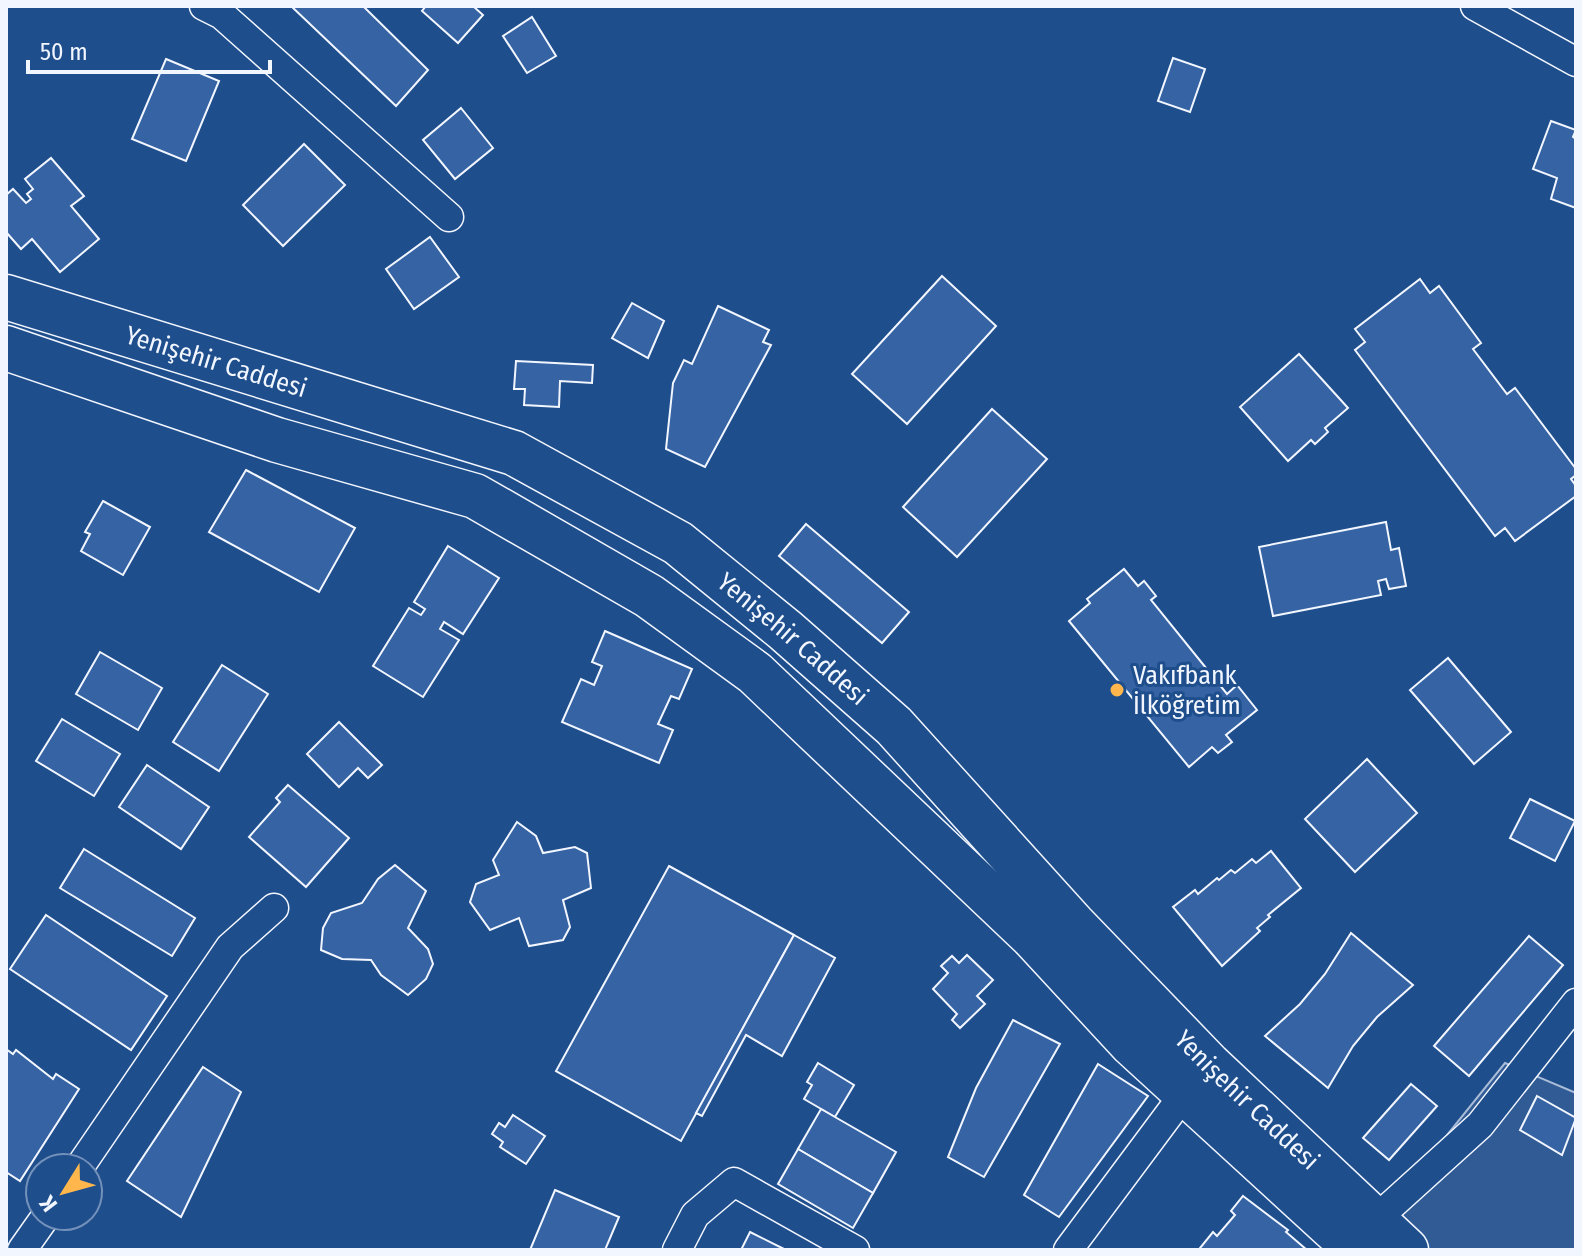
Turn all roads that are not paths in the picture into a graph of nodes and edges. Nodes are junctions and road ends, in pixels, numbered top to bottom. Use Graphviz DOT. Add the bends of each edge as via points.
graph roads {
  1 [pos="204,6"];
  2 [pos="1475,6"];
  3 [pos="1576,62"];
  4 [pos="449,217"];
  5 [pos="6,297"];
  6 [pos="6,348"];
  7 [pos="274,908"];
  8 [pos="1576,1003"];
  9 [pos="1185,1093"];
  10 [pos="90,1152"];
  11 [pos="35,1232"];
  12 [pos="1366,1235"];
  13 [pos="22,1250"];
  14 [pos="677,1250"];
  15 [pos="855,1250"];
  16 [pos="1068,1250"];
  17 [pos="1406,1250"];
  1 -- 4 [label="street" via="222,15"];
  2 -- 3 [label="street"];
  5 -- 12 [label="main road, Yenişehir Caddesi" via="514,453 678,543 894,726"];
  6 -- 9 [label="main road, Yenişehir Caddesi" via="277,440 475,496 649,596 755,673 1032,936"];
  7 -- 10 [label="street" via="230,947"];
  8 -- 12 [label="street" via="1480,1125"];
  9 -- 12 [label="main road, Yenişehir Caddesi"];
  9 -- 16 [label="street"];
  11 -- 13 [label="street"];
  12 -- 17 [label="main road, Yenişehir Caddesi"];
  14 -- 15 [label="street" via="695,1215 734,1182"];
}
